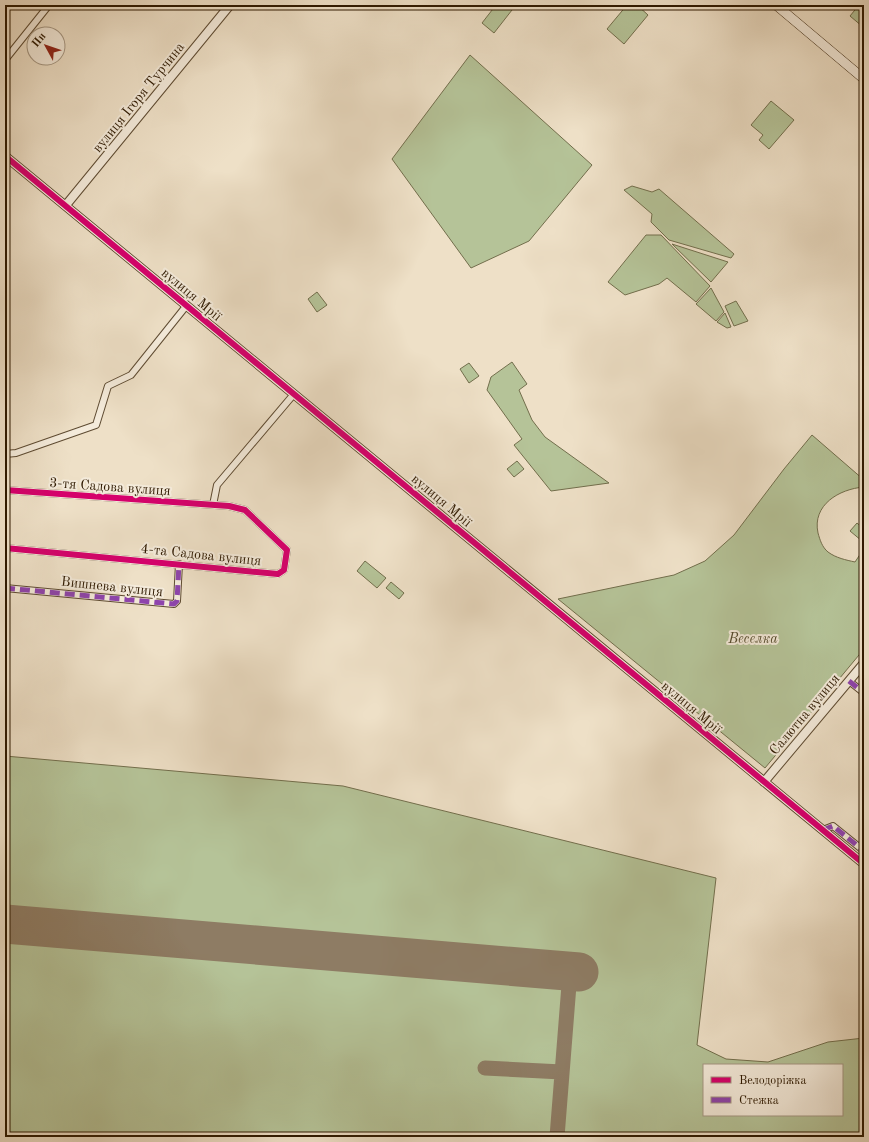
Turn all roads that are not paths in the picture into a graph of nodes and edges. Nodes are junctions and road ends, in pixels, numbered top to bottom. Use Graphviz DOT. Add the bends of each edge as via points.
graph roads {
  1 [pos="49,5"];
  2 [pos="230,5"];
  3 [pos="776,5"];
  4 [pos="5,60"];
  5 [pos="864,79"];
  6 [pos="5,156"];
  7 [pos="66,206"];
  8 [pos="187,306"];
  9 [pos="294,394"];
  10 [pos="5,454"];
  11 [pos="5,490"];
  12 [pos="214,505"];
  13 [pos="5,548"];
  14 [pos="179,564"];
  15 [pos="5,588"];
  16 [pos="864,663"];
  17 [pos="849,681"];
  18 [pos="864,694"];
  19 [pos="764,782"];
  20 [pos="823,830"];
  21 [pos="864,851"];
  22 [pos="864,864"];
  1 -- 4 [label="street"];
  2 -- 7 [label="street, вулиця Ігоря Турчина"];
  3 -- 5 [label="main road"];
  6 -- 7 [label="street, вулиця Мрії"];
  7 -- 8 [label="street, вулиця Мрії"];
  8 -- 9 [label="street, вулиця Мрії"];
  8 -- 10 [label="street" via="131,375 108,386 96,425 16,453"];
  9 -- 12 [label="street" via="217,485"];
  9 -- 19 [label="street, вулиця Мрії"];
  11 -- 12 [label="street, 3-тя Садова вулиця"];
  12 -- 14 [label="street, 4-та Садова вулиця" via="245,510 286,547 284,570 278,574"];
  13 -- 14 [label="street, 4-та Садова вулиця"];
  14 -- 15 [label="street, Вишнева вулиця" via="177,601 174,604"];
  16 -- 17 [label="street, Салютна вулиця"];
  17 -- 18 [label="street"];
  17 -- 19 [label="street, Салютна вулиця"];
  19 -- 20 [label="street, вулиця Мрії"];
  20 -- 21 [label="street" via="833,826"];
  20 -- 22 [label="street, вулиця Мрії"];
}
